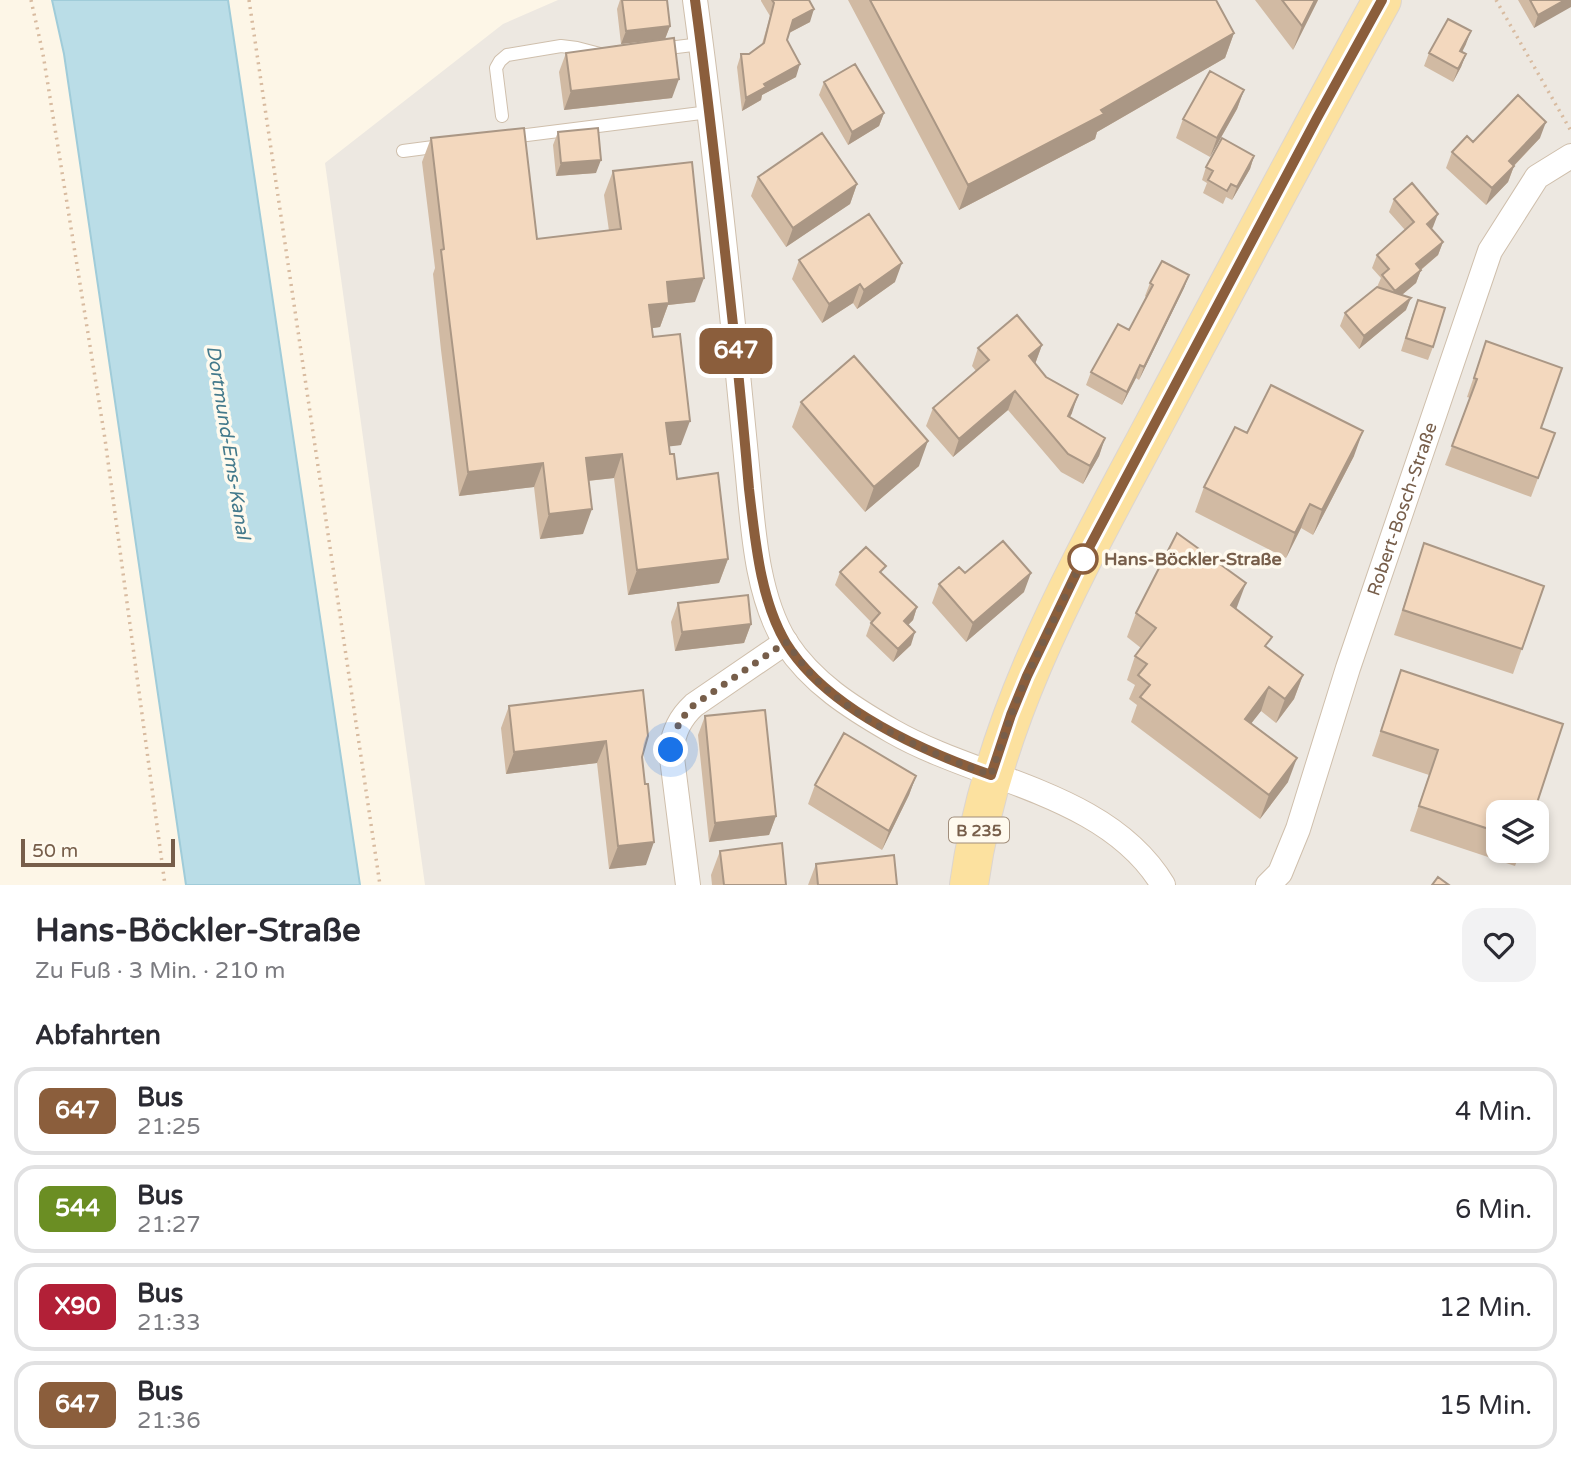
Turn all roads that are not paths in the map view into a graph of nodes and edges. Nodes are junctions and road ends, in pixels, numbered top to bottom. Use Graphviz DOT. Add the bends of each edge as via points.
graph roads {
  1 [pos="695,0"];
  2 [pos="1382,0"];
  3 [pos="701,44"];
  4 [pos="646,50"];
  5 [pos="619,54"];
  6 [pos="709,112"];
  7 [pos="502,116"];
  8 [pos="497,139"];
  9 [pos="456,144"];
  10 [pos="402,151"];
  11 [pos="1571,156"];
  12 [pos="786,642"];
  13 [pos="991,775"];
  14 [pos="688,885"];
  15 [pos="969,885"];
  16 [pos="1163,885"];
  17 [pos="1268,885"];
  1 -- 3 [label="street"];
  2 -- 13 [label="main road, B 235" via="1084,557 1027,676"];
  3 -- 4 [label="lane"];
  3 -- 6 [label="street"];
  5 -- 7 [label="lane" via="561,46 507,55 496,68"];
  6 -- 8 [label="lane"];
  6 -- 12 [label="street" via="753,528 760,569"];
  9 -- 10 [label="lane"];
  11 -- 17 [label="street, Robert-Bosch-Straße" via="1537,177 1490,251 1298,829 1280,873"];
  12 -- 13 [label="street" via="813,677 851,708 911,742"];
  12 -- 14 [label="street" via="694,705 674,735 671,750"];
  13 -- 15 [label="main road, B 235"];
  13 -- 16 [label="street" via="1105,825 1131,845"];
}
